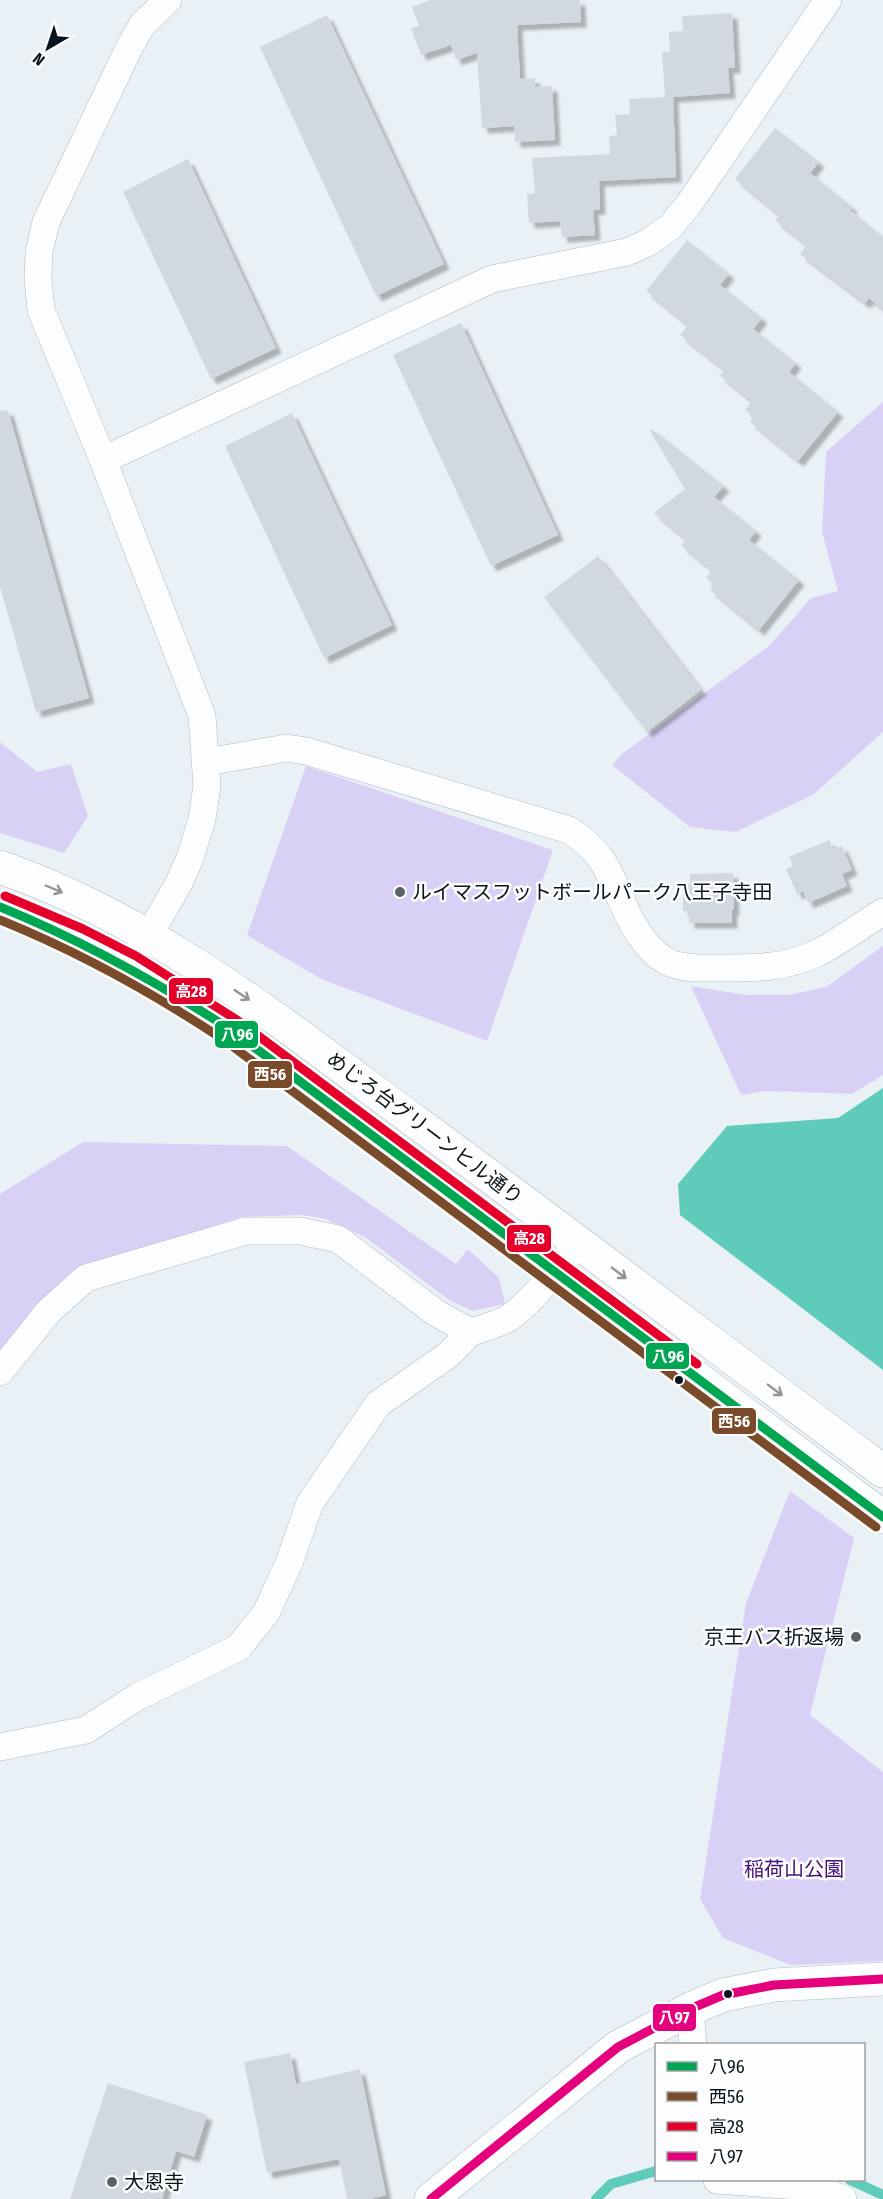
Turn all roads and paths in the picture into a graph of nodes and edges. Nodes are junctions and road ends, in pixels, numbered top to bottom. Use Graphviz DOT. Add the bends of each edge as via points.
graph roads {
  1 [pos="168,0"];
  2 [pos="828,0"];
  3 [pos="103,460"];
  4 [pos="206,762"];
  5 [pos="0,867"];
  6 [pos="0,907"];
  7 [pos="883,912"];
  8 [pos="149,935"];
  9 [pos="130,967"];
  10 [pos="578,1242"];
  11 [pos="555,1271"];
  12 [pos="471,1332"];
  13 [pos="0,1372"];
  14 [pos="883,1472"];
  15 [pos="883,1517"];
  16 [pos="0,1747"];
  17 [pos="883,1979"];
  18 [pos="690,2009"];
  19 [pos="693,2043"];
  20 [pos="731,2181"];
  21 [pos="431,2199"];
  22 [pos="843,2199"];
  1 -- 3 [label="street" via="142,25 128,50 46,222 39,252 42,310"];
  2 -- 3 [label="street" via="689,204 671,226 649,242 627,252 492,279"];
  3 -- 4 [label="street" via="202,716"];
  4 -- 7 [label="street" via="287,748 306,751 568,830 584,839 607,865 625,910 649,947 673,964 691,968 784,965 818,953"];
  4 -- 8 [label="street" via="204,808 190,858"];
  5 -- 8 [label="street, めじろ台グリーンヒル通り, one-way"];
  6 -- 9 [label="street, めじろ台グリーンヒル通り"];
  8 -- 9 [label="street"];
  8 -- 10 [label="street, めじろ台グリーンヒル通り, one-way" via="268,1012"];
  9 -- 11 [label="street, めじろ台グリーンヒル通り" via="231,1030"];
  10 -- 11 [label="street"];
  10 -- 14 [label="street, めじろ台グリーンヒル通り, one-way"];
  11 -- 12 [label="street" via="509,1317"];
  11 -- 15 [label="street, めじろ台グリーンヒル通り"];
  12 -- 13 [label="street" via="436,1313 338,1239 300,1232 246,1231 86,1278 50,1311"];
  12 -- 16 [label="street" via="448,1355 378,1404 310,1503 266,1613 238,1648 137,1697 86,1730"];
  17 -- 18 [label="street" via="774,1984 723,1995"];
  18 -- 19 [label="street"];
  18 -- 21 [label="street" via="618,2047"];
  20 -- 22 [label="street" via="812,2187"];
}
